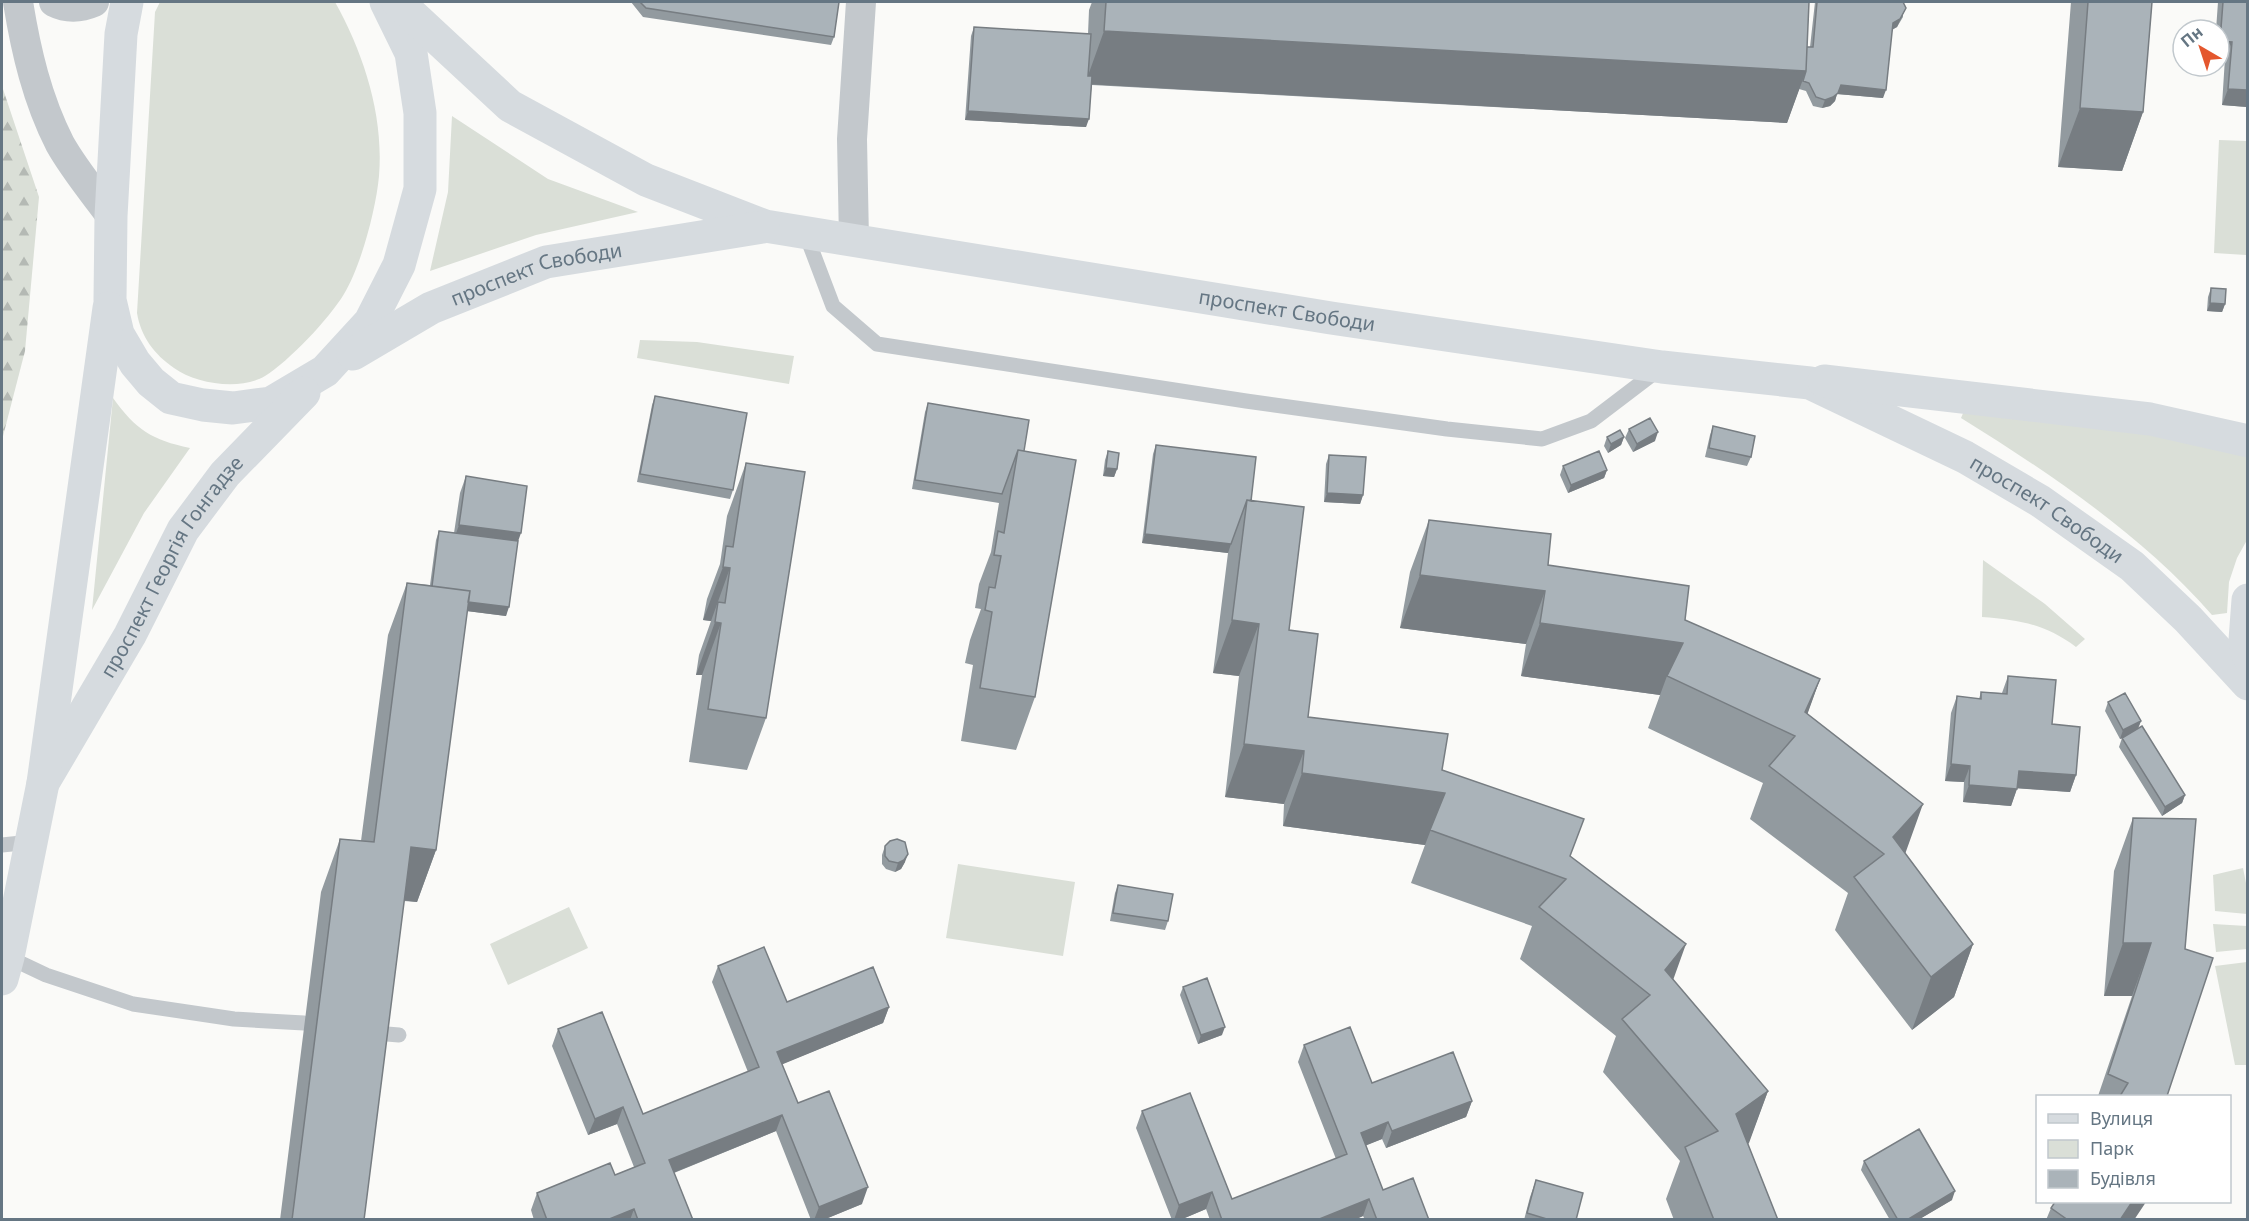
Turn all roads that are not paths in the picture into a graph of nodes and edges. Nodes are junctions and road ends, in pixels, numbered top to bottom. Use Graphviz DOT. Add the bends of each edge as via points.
graph roads {
  1 [pos="18,2"];
  2 [pos="54,2"];
  3 [pos="94,2"];
  4 [pos="127,2"];
  5 [pos="386,2"];
  6 [pos="398,2"];
  7 [pos="861,2"];
  8 [pos="111,216"];
  9 [pos="765,226"];
  10 [pos="805,232"];
  11 [pos="854,240"];
  12 [pos="110,300"];
  13 [pos="1662,366"];
  14 [pos="325,371"];
  15 [pos="1810,383"];
  16 [pos="2247,441"];
  17 [pos="2247,600"];
  18 [pos="2247,656"];
  19 [pos="2247,684"];
  20 [pos="43,783"];
  21 [pos="16,844"];
  22 [pos="5,968"];
  23 [pos="304,1023"];
  24 [pos="375,1032"];
  25 [pos="399,1035"];
  1 -- 8 [label="street" via="25,46 50,122 61,146"];
  2 -- 3 [label="street" via="64,7 83,7"];
  4 -- 8 [label="street" via="121,34"];
  5 -- 14 [label="street" via="411,53 420,113 420,189 399,266 370,322"];
  6 -- 9 [label="street, проспект Свободи" via="510,106 646,180"];
  7 -- 11 [label="street" via="852,139"];
  8 -- 12 [label="street"];
  9 -- 10 [label="street, проспект Свободи"];
  9 -- 14 [label="street, проспект Свободи" via="546,262 431,308"];
  10 -- 11 [label="street, проспект Свободи"];
  10 -- 13 [label="lane" via="833,306 877,344 1293,408 1542,439 1591,421"];
  11 -- 13 [label="street, проспект Свободи" via="1319,316"];
  12 -- 14 [label="street, проспект Свободи" via="118,334 135,363 171,398 233,408 271,403"];
  12 -- 20 [label="street, проспект Георгія Гонгадзе"];
  13 -- 15 [label="street, проспект Свободи"];
  14 -- 20 [label="street, проспект Георгія Гонгадзе" via="225,474 183,530 130,635"];
  15 -- 16 [label="street, проспект Свободи" via="1827,380 2150,419"];
  15 -- 19 [label="street, проспект Свободи" via="1965,457 2040,501 2132,566 2188,619"];
  17 -- 18 [label="street"];
  20 -- 21 [label="street, проспект Георгія Гонгадзе"];
  21 -- 22 [label="street, проспект Георгія Гонгадзе"];
  22 -- 23 [label="lane" via="46,975 134,1004 234,1019"];
  24 -- 25 [label="lane"];
}
